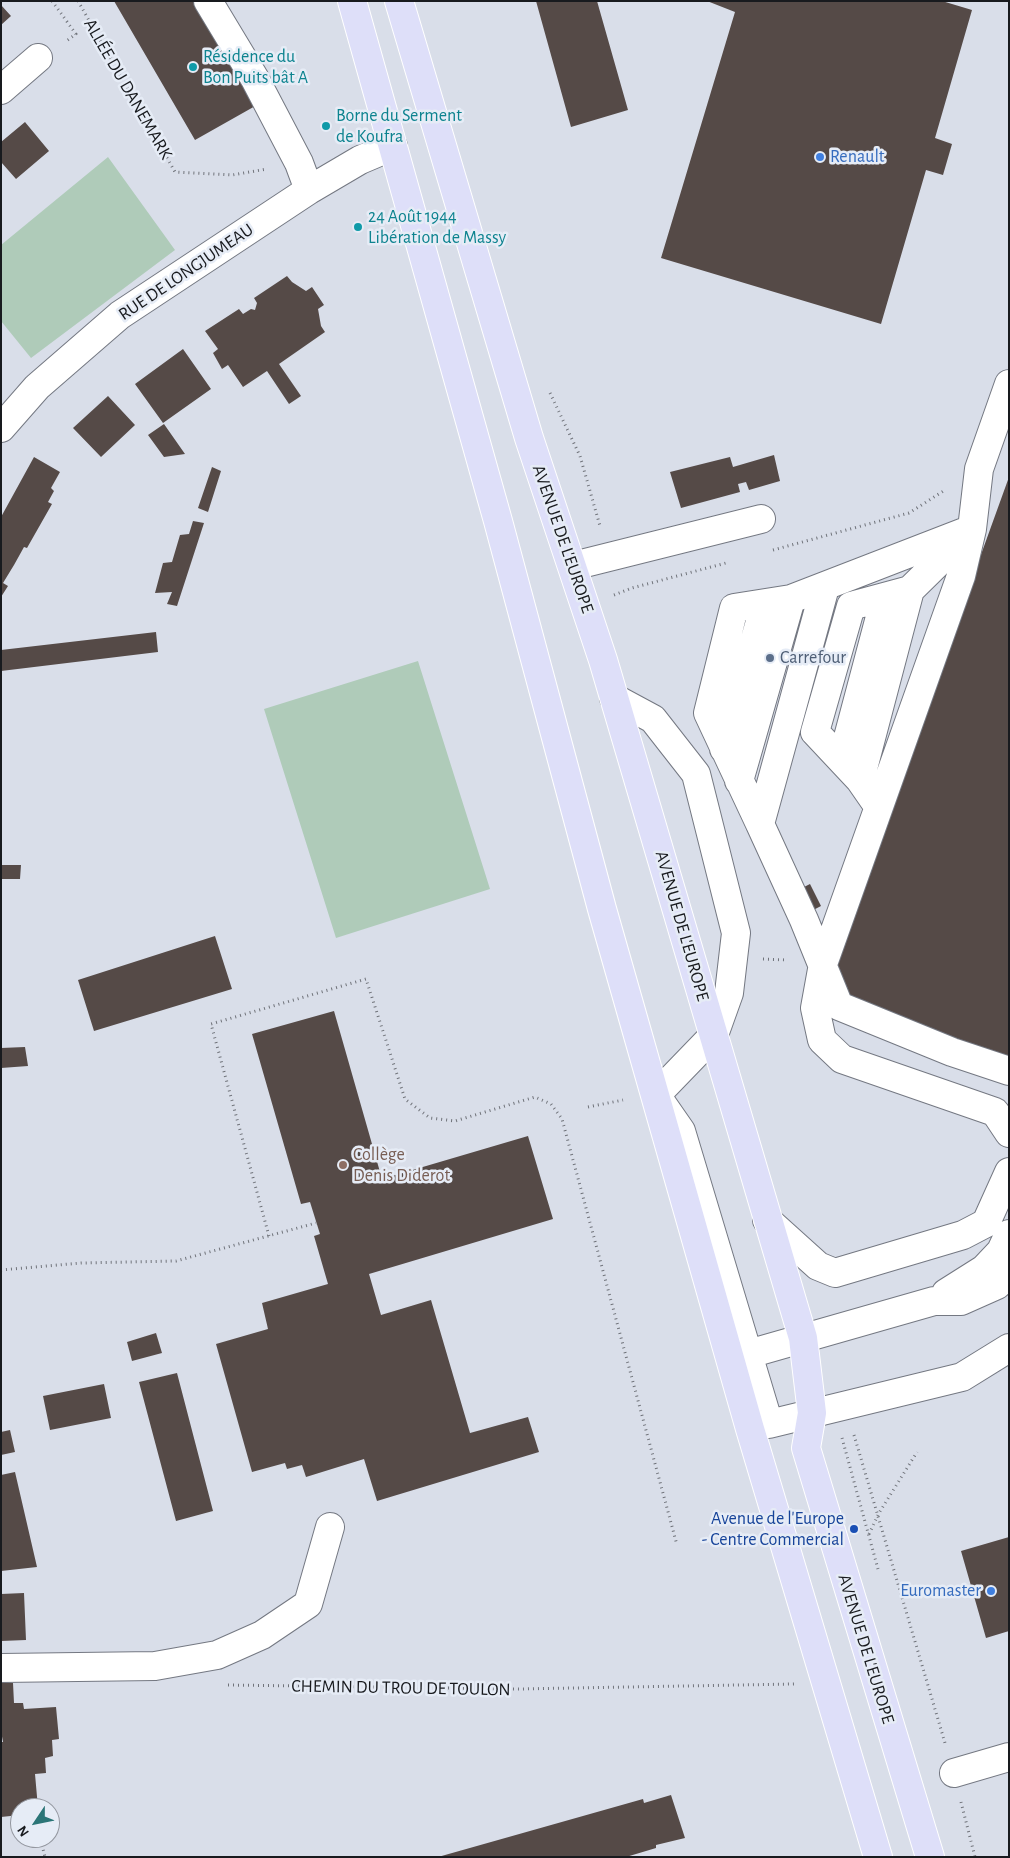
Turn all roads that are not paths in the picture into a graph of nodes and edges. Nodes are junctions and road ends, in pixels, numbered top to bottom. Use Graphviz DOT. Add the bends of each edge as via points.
graph roads {
  1 [pos="208,1"];
  2 [pos="352,1"];
  3 [pos="399,1"];
  4 [pos="38,58"];
  5 [pos="1,90"];
  6 [pos="393,146"];
  7 [pos="310,190"];
  8 [pos="1009,384"];
  9 [pos="1,428"];
  10 [pos="761,519"];
  11 [pos="972,529"];
  12 [pos="575,572"];
  13 [pos="825,587"];
  14 [pos="910,590"];
  15 [pos="792,599"];
  16 [pos="614,698"];
  17 [pos="739,780"];
  18 [pos="860,780"];
  19 [pos="878,806"];
  20 [pos="760,824"];
  21 [pos="819,956"];
  22 [pos="714,1035"];
  23 [pos="1009,1072"];
  24 [pos="644,1097"];
  25 [pos="1009,1133"];
  26 [pos="1009,1172"];
  27 [pos="767,1220"];
  28 [pos="1001,1223"];
  29 [pos="1009,1274"];
  30 [pos="934,1301"];
  31 [pos="803,1338"];
  32 [pos="1009,1348"];
  33 [pos="740,1357"];
  34 [pos="812,1413"];
  35 [pos="330,1527"];
  36 [pos="1,1668"];
  37 [pos="1009,1758"];
  38 [pos="954,1773"];
  39 [pos="878,1857"];
  40 [pos="930,1857"];
  1 -- 7 [label="street" via="255,79"];
  2 -- 6 [label="main road"];
  3 -- 12 [label="main road, AVENUE DE L'EUROPE" via="526,428"];
  4 -- 5 [label="street"];
  6 -- 7 [label="street, RUE DE LONGJUMEAU" via="360,160"];
  6 -- 24 [label="main road" via="602,909"];
  7 -- 9 [label="street, RUE DE LONGJUMEAU" via="120,315 37,387"];
  8 -- 11 [label="street" via="979,468"];
  10 -- 12 [label="street"];
  11 -- 13 [label="street"];
  11 -- 14 [label="street"];
  11 -- 19 [label="street" via="961,576"];
  12 -- 16 [label="main road, AVENUE DE L'EUROPE"];
  13 -- 15 [label="street"];
  13 -- 20 [label="street"];
  14 -- 18 [label="street"];
  14 -- 18 [label="street" via="851,606 815,732"];
  15 -- 17 [label="street"];
  15 -- 17 [label="street" via="765,604 724,749"];
  16 -- 22 [label="main road, AVENUE DE L'EUROPE"];
  16 -- 22 [label="street" via="653,719 696,774 736,933 729,993"];
  17 -- 20 [label="street"];
  18 -- 19 [label="street"];
  19 -- 21 [label="street"];
  20 -- 21 [label="street"];
  21 -- 23 [label="street" via="839,1006"];
  21 -- 25 [label="street" via="815,1008 822,1040 842,1059 995,1112"];
  22 -- 24 [label="street"];
  22 -- 27 [label="main road, AVENUE DE L'EUROPE"];
  24 -- 33 [label="main road"];
  26 -- 28 [label="street"];
  27 -- 28 [label="street" via="818,1266 835,1274"];
  27 -- 31 [label="main road, AVENUE DE L'EUROPE"];
  28 -- 30 [label="street" via="1001,1251 984,1269"];
  29 -- 30 [label="street" via="997,1285 961,1301"];
  30 -- 31 [label="street"];
  31 -- 33 [label="street"];
  31 -- 34 [label="main road, AVENUE DE L'EUROPE"];
  32 -- 34 [label="street" via="962,1377"];
  33 -- 34 [label="street" via="769,1424"];
  33 -- 39 [label="main road"];
  34 -- 40 [label="main road, AVENUE DE L'EUROPE" via="806,1448"];
  35 -- 36 [label="street" via="308,1604 262,1635 217,1655 155,1666"];
  37 -- 38 [label="street"];
}
